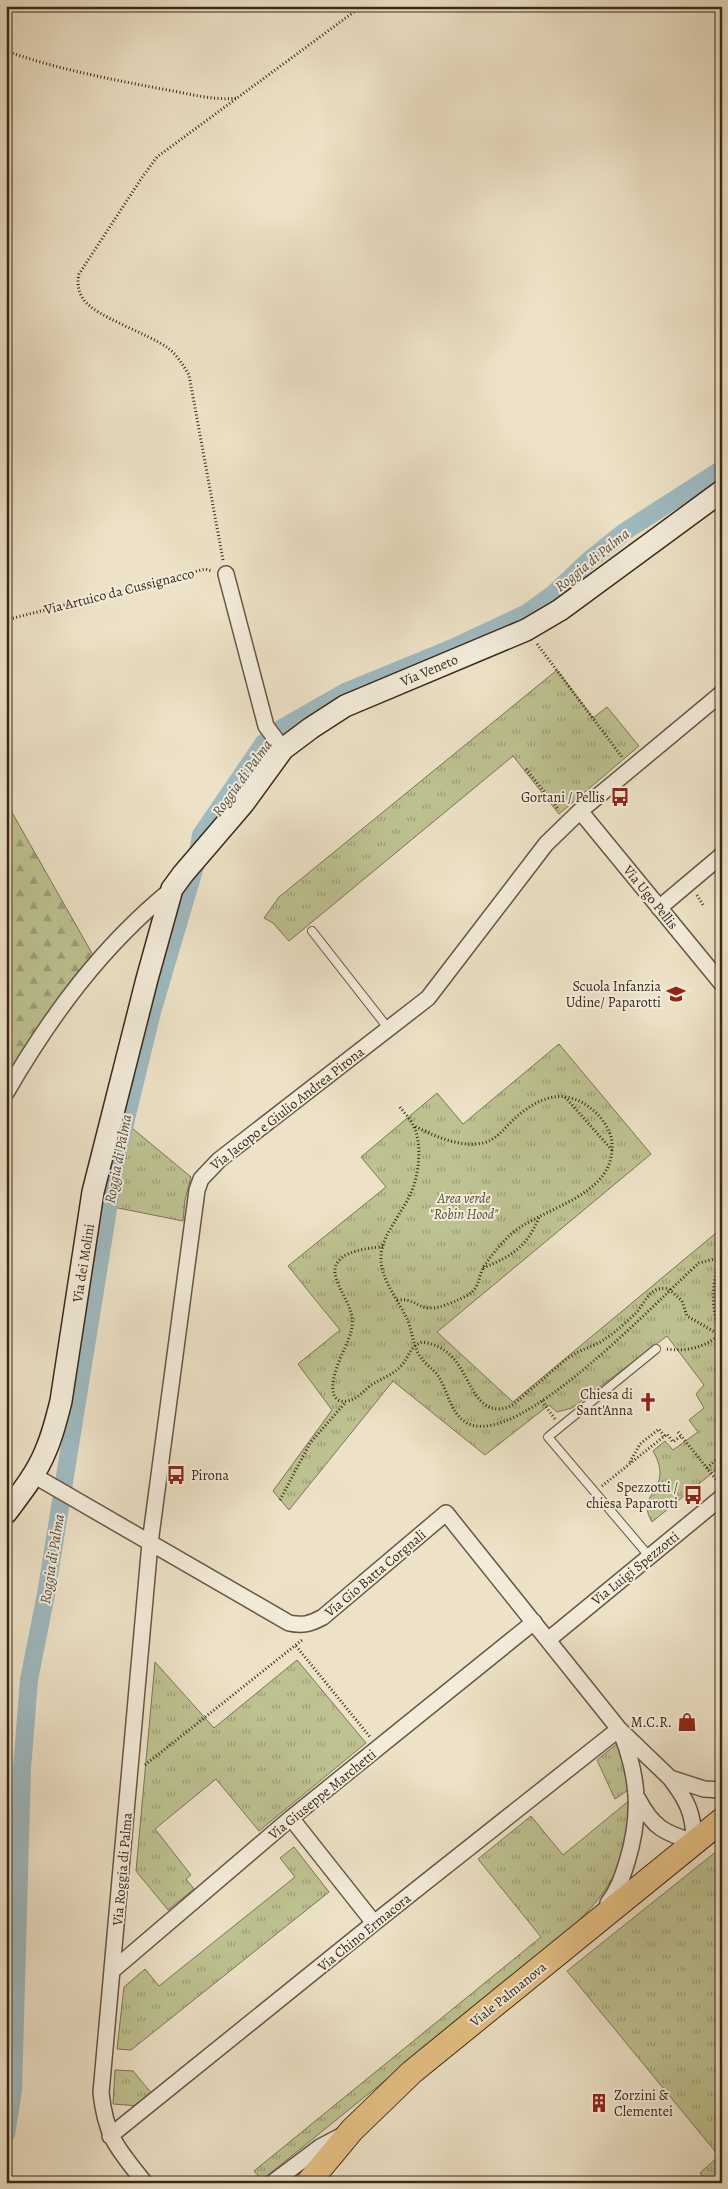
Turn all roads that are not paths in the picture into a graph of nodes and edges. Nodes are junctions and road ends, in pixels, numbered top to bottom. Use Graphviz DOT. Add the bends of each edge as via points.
graph roads {
  1 [pos="722,492"];
  2 [pos="225,571"];
  3 [pos="722,693"];
  4 [pos="280,745"];
  5 [pos="580,811"];
  6 [pos="722,856"];
  7 [pos="178,882"];
  8 [pos="660,908"];
  9 [pos="312,932"];
  10 [pos="722,984"];
  11 [pos="388,1028"];
  12 [pos="6,1093"];
  13 [pos="656,1349"];
  14 [pos="37,1478"];
  15 [pos="722,1497"];
  16 [pos="6,1513"];
  17 [pos="150,1543"];
  18 [pos="649,1556"];
  19 [pos="534,1622"];
  20 [pos="548,1640"];
  21 [pos="619,1729"];
  22 [pos="670,1778"];
  23 [pos="722,1790"];
  24 [pos="636,1796"];
  25 [pos="291,1818"];
  26 [pos="722,1820"];
  27 [pos="694,1842"];
  28 [pos="374,1923"];
  29 [pos="582,1935"];
  30 [pos="113,1970"];
  31 [pos="352,2130"];
  32 [pos="110,2136"];
  33 [pos="145,2183"];
  34 [pos="272,2183"];
  35 [pos="308,2183"];
  1 -- 4 [label="street, Via Veneto" via="560,610 526,630 346,706"];
  2 -- 4 [label="street" via="266,726"];
  3 -- 5 [label="street, Via Jacopo e Giulio Andrea Pirona"];
  4 -- 7 [label="street, Via Veneto" via="243,804"];
  5 -- 8 [label="street, Via Ugo Pellis"];
  5 -- 11 [label="street, Via Jacopo e Giulio Andrea Pirona" via="546,844 428,998"];
  6 -- 8 [label="street"];
  7 -- 12 [label="street" via="105,951 74,988"];
  7 -- 14 [label="street, Via dei Molini" via="147,979 93,1192 61,1401"];
  8 -- 10 [label="street, Via Ugo Pellis"];
  9 -- 11 [label="lane"];
  11 -- 17 [label="street, Via Jacopo e Giulio Andrea Pirona" via="219,1160 201,1179 195,1201"];
  13 -- 18 [label="lane" via="548,1437"];
  14 -- 16 [label="street, Via dei Molini"];
  14 -- 17 [label="street, Via Gio Batta Corgnali"];
  15 -- 18 [label="street, Via Luigi Spezzotti"];
  17 -- 19 [label="street, Via Gio Batta Corgnali" via="289,1623 306,1625 323,1617 446,1513"];
  17 -- 30 [label="street, Via Roggia di Palma"];
  18 -- 20 [label="street, Via Luigi Spezzotti"];
  19 -- 20 [label="street, Via Gio Batta Corgnali"];
  19 -- 25 [label="street, Via Giuseppe Marchetti"];
  20 -- 21 [label="street, Via Gio Batta Corgnali"];
  21 -- 22 [label="street, Via Gio Batta Corgnali"];
  21 -- 24 [label="street, Via Gio Batta Corgnali" via="630,1755"];
  21 -- 28 [label="street, Via Chino Ermacora"];
  22 -- 23 [label="street, Via Gio Batta Corgnali" via="704,1789"];
  22 -- 27 [label="street, Via Gio Batta Corgnali" via="691,1811"];
  24 -- 27 [label="street, Via Gio Batta Corgnali" via="647,1817 668,1834"];
  24 -- 29 [label="street, Via Gio Batta Corgnali" via="638,1815 619,1889"];
  25 -- 28 [label="street"];
  25 -- 30 [label="street, Via Giuseppe Marchetti"];
  26 -- 27 [label="main road, Viale Palmanova"];
  27 -- 29 [label="main road, Viale Palmanova"];
  28 -- 32 [label="street, Via Chino Ermacora"];
  29 -- 31 [label="main road, Viale Palmanova" via="412,2072"];
  30 -- 32 [label="street, Via Roggia di Palma" via="101,2093"];
  31 -- 34 [label="street" via="320,2147"];
  31 -- 35 [label="main road, Viale Palmanova"];
  32 -- 33 [label="street, Via Roggia di Palma"];
}
